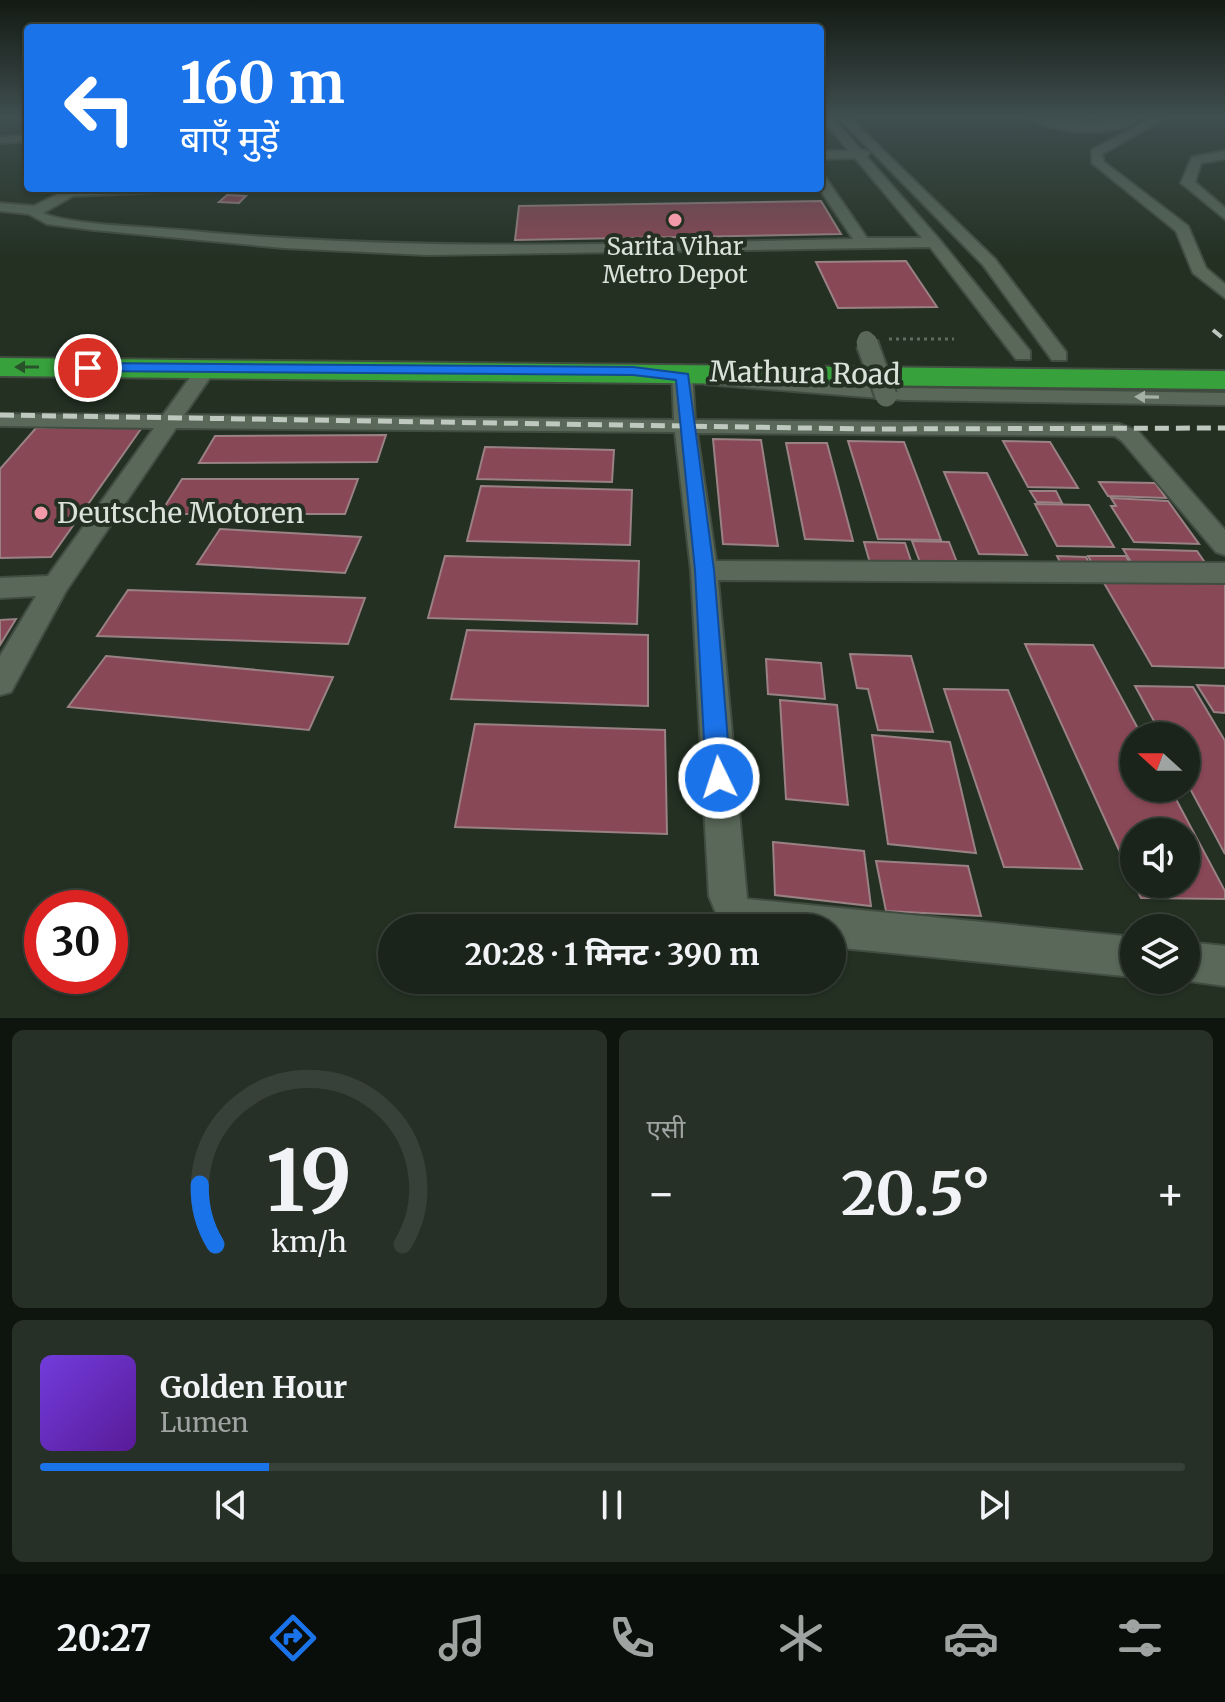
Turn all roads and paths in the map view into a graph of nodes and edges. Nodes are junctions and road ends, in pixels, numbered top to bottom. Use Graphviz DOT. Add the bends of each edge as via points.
graph roads {
  1 [pos="865,164"];
  2 [pos="890,164"];
  3 [pos="1099,164"];
  4 [pos="1195,164"];
  5 [pos="824,186"];
  6 [pos="70,192"];
  7 [pos="0,207"];
  8 [pos="36,210"];
  9 [pos="1216,221"];
  10 [pos="1175,223"];
  11 [pos="934,242"];
  12 [pos="863,243"];
  13 [pos="1225,293"];
  14 [pos="866,339"];
  15 [pos="954,339"];
  16 [pos="0,347"];
  17 [pos="1023,355"];
  18 [pos="1059,356"];
  19 [pos="1225,358"];
  20 [pos="0,367"];
  21 [pos="206,369"];
  22 [pos="682,374"];
  23 [pos="1225,380"];
  24 [pos="886,396"];
  25 [pos="1225,399"];
  26 [pos="180,410"];
  27 [pos="0,420"];
  28 [pos="685,425"];
  29 [pos="1225,546"];
  30 [pos="704,570"];
  31 [pos="1225,573"];
  32 [pos="56,585"];
  33 [pos="0,588"];
  34 [pos="0,683"];
  35 [pos="738,914"];
  36 [pos="846,929"];
  37 [pos="1120,956"];
  38 [pos="1200,963"];
  39 [pos="1225,966"];
  1 -- 11 [label="street"];
  2 -- 18 [label="street" via="989,262"];
  3 -- 10 [label="street"];
  4 -- 9 [label="street" via="1188,183"];
  5 -- 12 [label="street"];
  6 -- 8 [label="street"];
  7 -- 8 [label="street"];
  8 -- 12 [label="street" via="47,220 118,228 387,249"];
  9 -- 10 [label="street"];
  10 -- 13 [label="street" via="1189,236 1199,270"];
  11 -- 12 [label="street"];
  11 -- 17 [label="street"];
  14 -- 15 [label="path"];
  14 -- 24 [label="street, bridge"];
  16 -- 17 [label="highway, Mathura Road"];
  17 -- 18 [label="highway, Mathura Road"];
  18 -- 19 [label="highway, Mathura Road"];
  21 -- 20 [label="highway, Mathura Road, one-way"];
  21 -- 22 [label="highway, Mathura Road"];
  21 -- 26 [label="street"];
  22 -- 23 [label="highway, Mathura Road"];
  25 -- 22 [label="street, one-way" via="810,389"];
  22 -- 28 [label="street"];
  26 -- 27 [label="street"];
  26 -- 28 [label="street"];
  26 -- 32 [label="street"];
  28 -- 29 [label="street" via="1119,430 1130,436"];
  28 -- 30 [label="street"];
  30 -- 31 [label="street"];
  30 -- 35 [label="street" via="727,896"];
  32 -- 33 [label="street"];
  32 -- 34 [label="street"];
  36 -- 37 [label="street"];
  38 -- 39 [label="street"];
}
